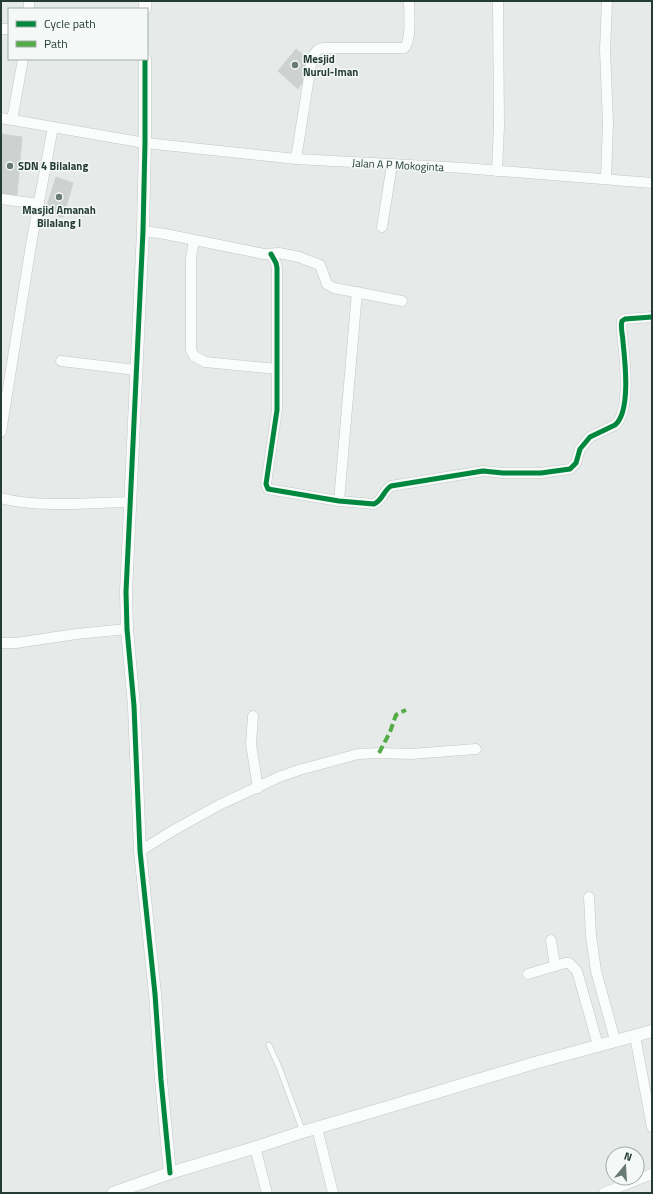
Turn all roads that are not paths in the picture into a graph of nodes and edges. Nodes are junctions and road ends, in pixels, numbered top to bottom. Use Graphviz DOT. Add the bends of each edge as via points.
graph roads {
  1 [pos="409,1"];
  2 [pos="498,1"];
  3 [pos="606,1"];
  4 [pos="23,60"];
  5 [pos="145,60"];
  6 [pos="1,118"];
  7 [pos="12,120"];
  8 [pos="53,127"];
  9 [pos="145,143"];
  10 [pos="296,159"];
  11 [pos="392,165"];
  12 [pos="497,171"];
  13 [pos="606,179"];
  14 [pos="652,183"];
  15 [pos="1,199"];
  16 [pos="39,204"];
  17 [pos="382,226"];
  18 [pos="143,231"];
  19 [pos="194,240"];
  20 [pos="271,254"];
  21 [pos="357,292"];
  22 [pos="402,301"];
  23 [pos="652,317"];
  24 [pos="60,361"];
  25 [pos="277,369"];
  26 [pos="136,370"];
  27 [pos="1,432"];
  28 [pos="1,498"];
  29 [pos="338,501"];
  30 [pos="129,502"];
  31 [pos="128,629"];
  32 [pos="1,643"];
  33 [pos="253,716"];
  34 [pos="476,749"];
  35 [pos="258,788"];
  36 [pos="140,850"];
  37 [pos="589,897"];
  38 [pos="551,940"];
  39 [pos="555,966"];
  40 [pos="528,974"];
  41 [pos="652,1031"];
  42 [pos="635,1036"];
  43 [pos="615,1040"];
  44 [pos="270,1045"];
  45 [pos="598,1045"];
  46 [pos="652,1127"];
  47 [pos="317,1128"];
  48 [pos="303,1132"];
  49 [pos="255,1147"];
  50 [pos="170,1173"];
  51 [pos="652,1174"];
  52 [pos="113,1193"];
  53 [pos="267,1193"];
  54 [pos="333,1193"];
  55 [pos="604,1193"];
  1 -- 10 [label="street" via="408,42 404,48 319,48 315,52"];
  2 -- 12 [label="street"];
  3 -- 13 [label="street"];
  4 -- 7 [label="street"];
  5 -- 9 [label="street"];
  6 -- 7 [label="street, Jalan A P Mokoginta"];
  7 -- 8 [label="street, Jalan A P Mokoginta"];
  8 -- 9 [label="street, Jalan A P Mokoginta"];
  8 -- 16 [label="street"];
  9 -- 10 [label="street, Jalan A P Mokoginta"];
  9 -- 18 [label="street"];
  10 -- 11 [label="street, Jalan A P Mokoginta"];
  11 -- 12 [label="street, Jalan A P Mokoginta"];
  11 -- 17 [label="street"];
  12 -- 13 [label="street, Jalan A P Mokoginta"];
  13 -- 14 [label="street, Jalan A P Mokoginta"];
  15 -- 16 [label="street"];
  16 -- 27 [label="street"];
  18 -- 19 [label="street"];
  18 -- 26 [label="street"];
  19 -- 20 [label="street"];
  19 -- 25 [label="street" via="191,258 191,350 194,356 205,362"];
  20 -- 21 [label="street" via="299,257 316,263 321,267 327,284 334,288"];
  20 -- 25 [label="street" via="277,268"];
  21 -- 22 [label="street"];
  21 -- 29 [label="street"];
  23 -- 29 [label="street" via="622,321 626,390 621,416 618,422 590,437 580,449 576,463 570,469 541,473 483,472 392,486 379,502 374,504"];
  24 -- 26 [label="street"];
  25 -- 29 [label="street" via="276,414 267,487"];
  26 -- 30 [label="street"];
  28 -- 30 [label="street" via="46,503"];
  30 -- 31 [label="street" via="126,592"];
  31 -- 32 [label="street"];
  31 -- 36 [label="street"];
  33 -- 35 [label="street" via="251,744"];
  34 -- 35 [label="street" via="412,754 358,754 286,774"];
  35 -- 36 [label="street" via="204,813"];
  36 -- 50 [label="street"];
  37 -- 43 [label="street" via="596,971"];
  38 -- 39 [label="street"];
  39 -- 40 [label="street"];
  39 -- 45 [label="street" via="570,963 577,972"];
  41 -- 42 [label="street"];
  42 -- 43 [label="street"];
  42 -- 46 [label="street"];
  43 -- 45 [label="street"];
  44 -- 48 [label="lane"];
  45 -- 47 [label="street"];
  47 -- 48 [label="street"];
  47 -- 54 [label="street"];
  48 -- 49 [label="street"];
  49 -- 50 [label="street"];
  49 -- 53 [label="street"];
  50 -- 52 [label="street"];
  51 -- 55 [label="street"];
}
